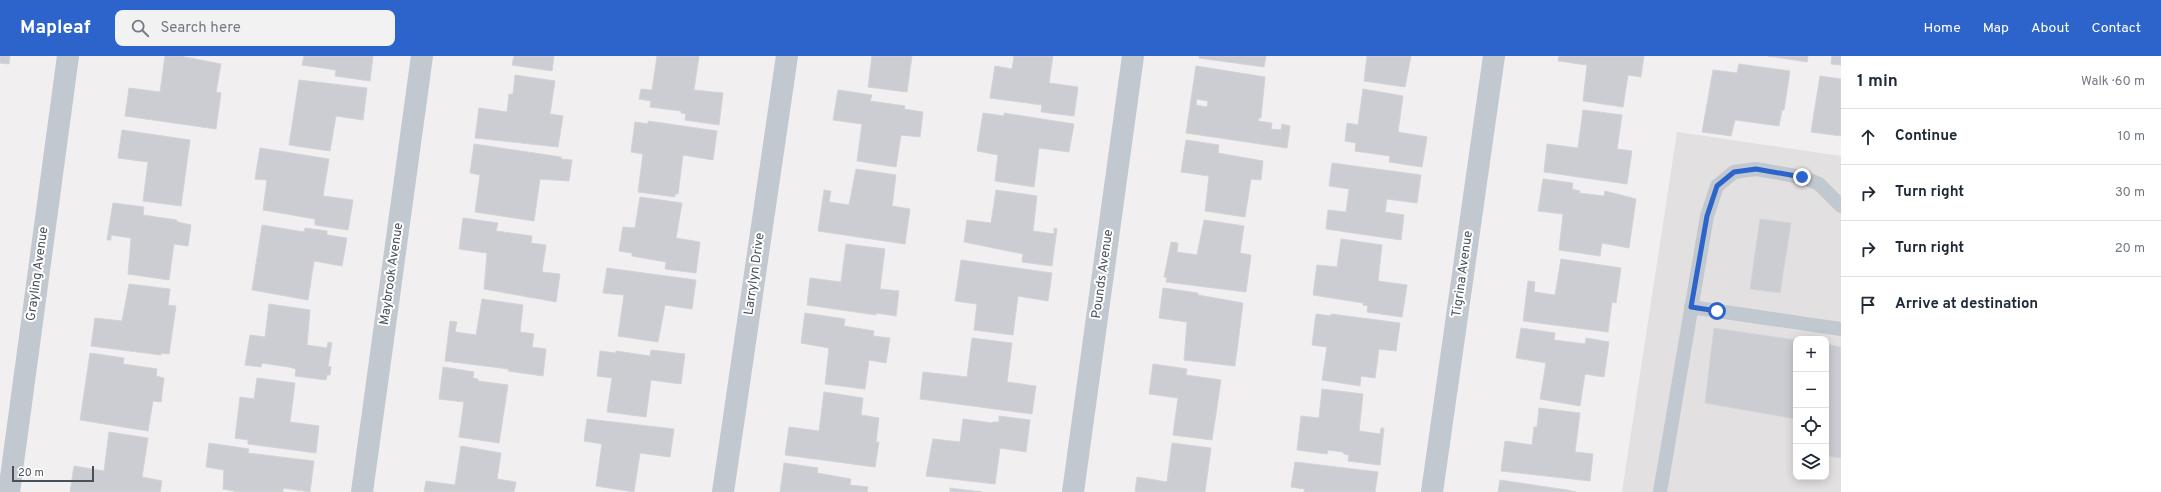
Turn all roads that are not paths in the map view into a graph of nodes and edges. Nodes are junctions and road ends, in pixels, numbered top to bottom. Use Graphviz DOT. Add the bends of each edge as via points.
graph roads {
  1 [pos="68,56"];
  2 [pos="422,56"];
  3 [pos="788,56"];
  4 [pos="1133,56"];
  5 [pos="1494,56"];
  6 [pos="1841,206"];
  7 [pos="1691,307"];
  8 [pos="1841,329"];
  9 [pos="8,492"];
  10 [pos="362,492"];
  11 [pos="723,492"];
  12 [pos="1072,492"];
  13 [pos="1432,492"];
  14 [pos="1660,492"];
  1 -- 9 [label="street, Grayling Avenue"];
  2 -- 10 [label="street, Maybrook Avenue"];
  3 -- 11 [label="street, Larrylyn Drive"];
  4 -- 12 [label="street, Pounds Avenue"];
  5 -- 13 [label="street, Tigrina Avenue"];
  6 -- 7 [label="lane" via="1819,184 1802,177 1756,169 1734,172 1717,186 1707,216"];
  7 -- 8 [label="lane"];
  7 -- 14 [label="lane"];
}
